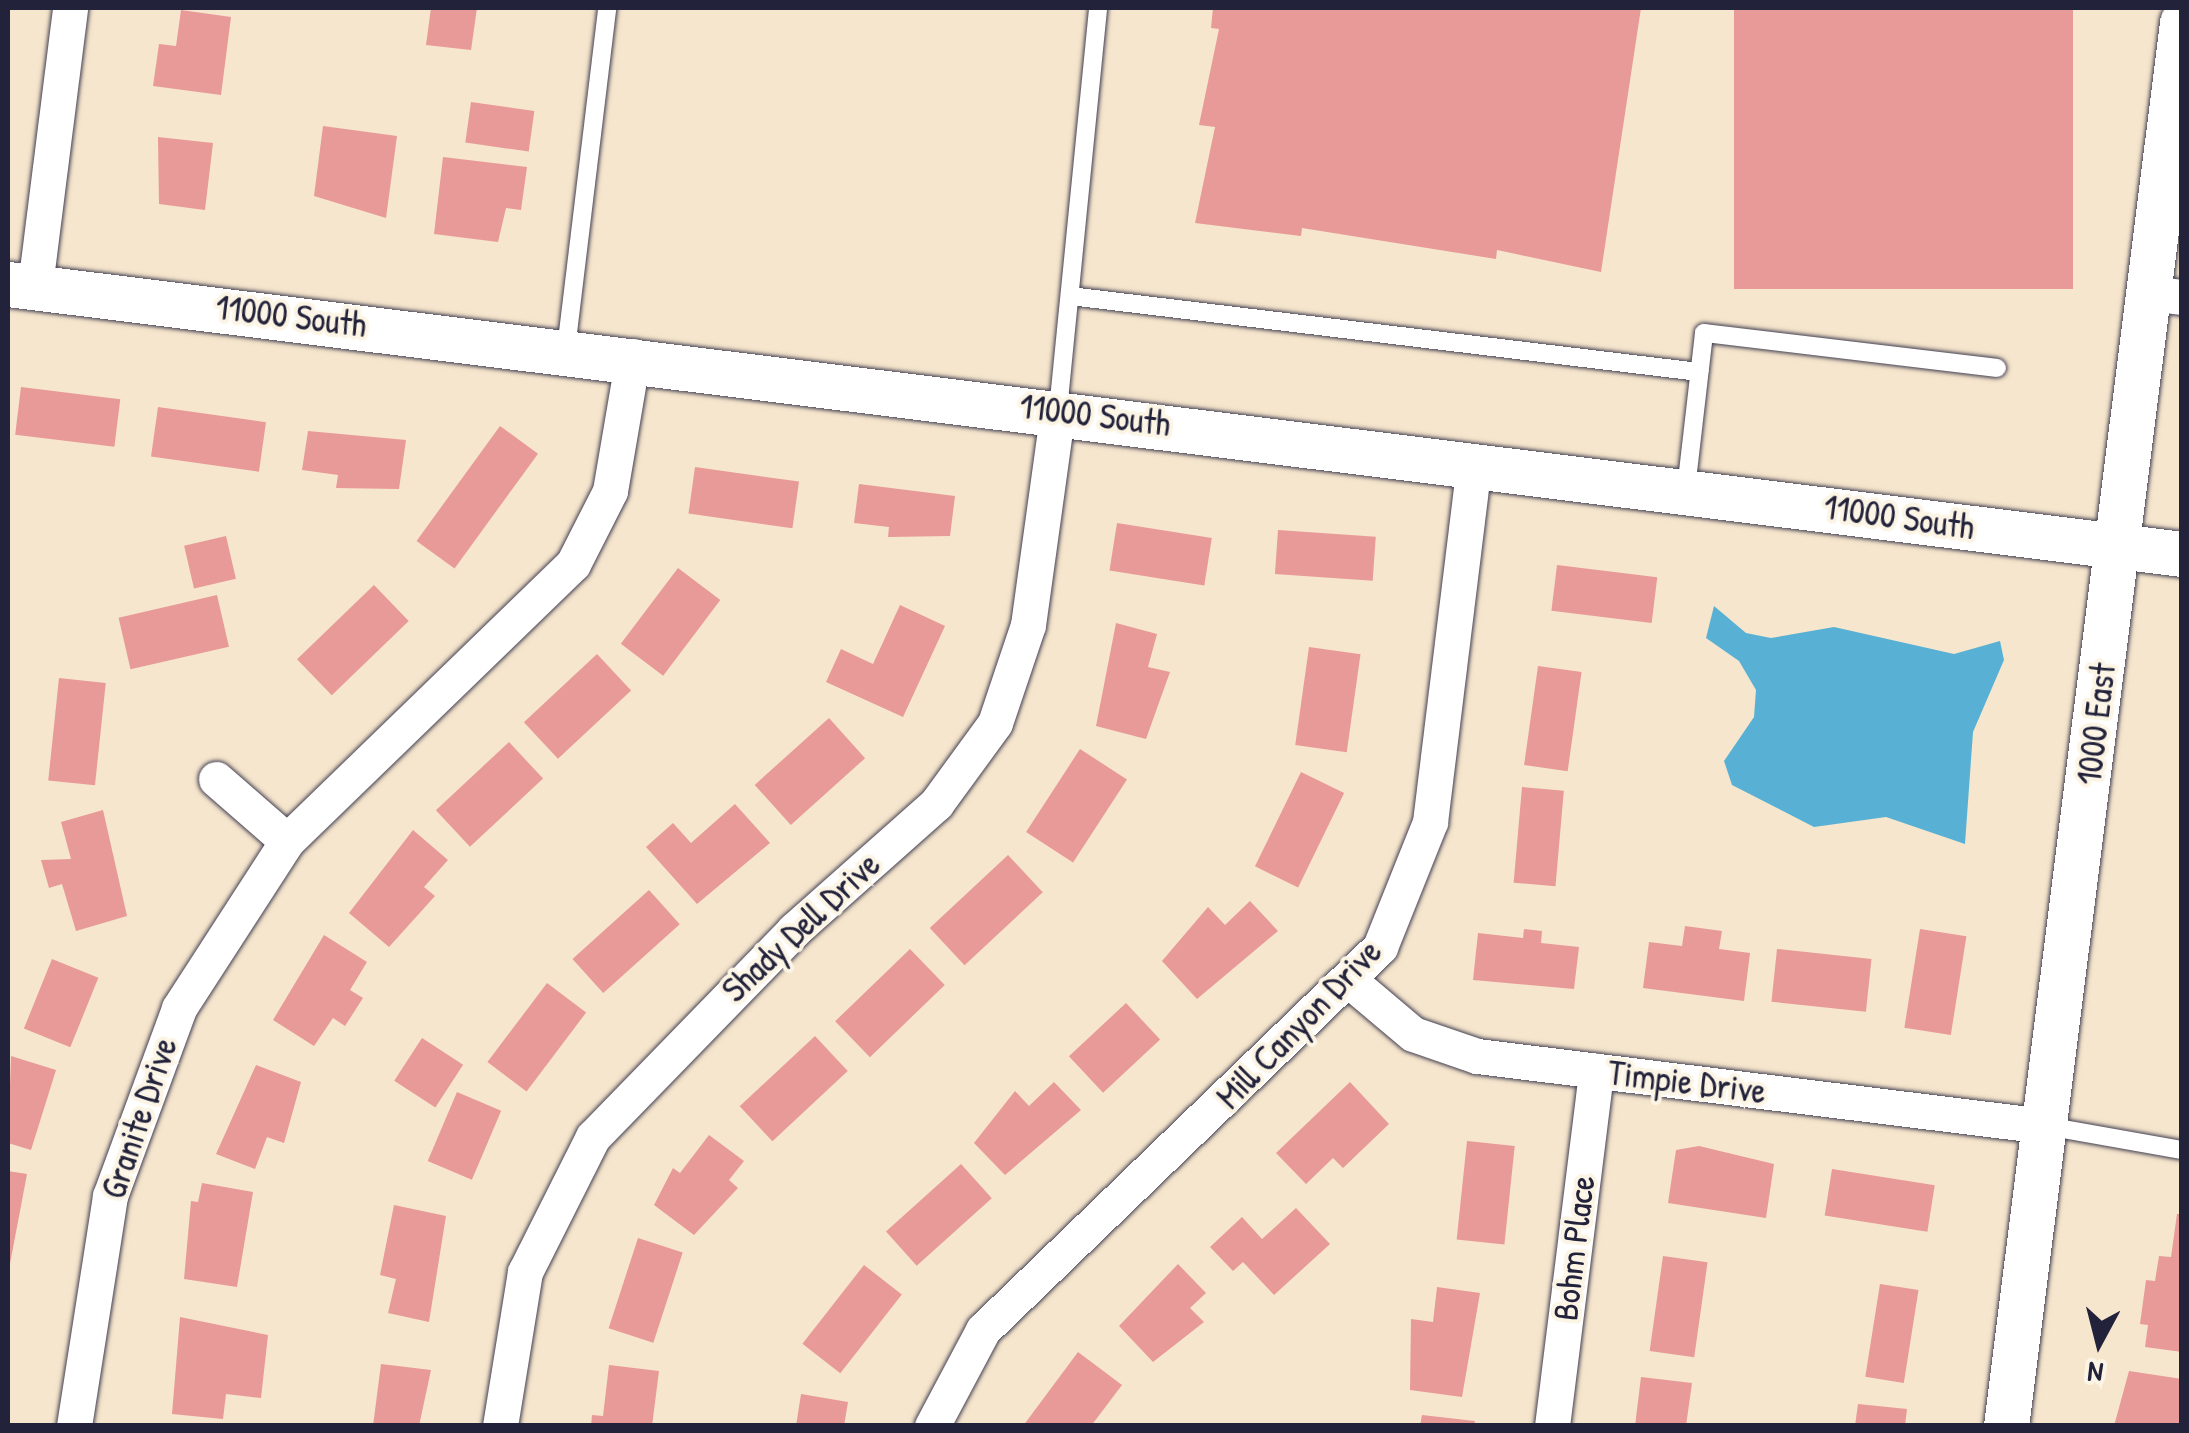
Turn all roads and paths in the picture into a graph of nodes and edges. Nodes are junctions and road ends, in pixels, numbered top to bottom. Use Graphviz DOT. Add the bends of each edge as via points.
graph roads {
  1 [pos="70,8"];
  2 [pos="608,8"];
  3 [pos="1098,8"];
  4 [pos="2182,22"];
  5 [pos="21,285"];
  6 [pos="2165,295"];
  7 [pos="1070,296"];
  8 [pos="566,348"];
  9 [pos="634,356"];
  10 [pos="1996,368"];
  11 [pos="1700,372"];
  12 [pos="1058,410"];
  13 [pos="1474,462"];
  14 [pos="1686,489"];
  15 [pos="2118,546"];
  16 [pos="2182,554"];
  17 [pos="216,779"];
  18 [pos="287,841"];
  19 [pos="1350,981"];
  20 [pos="1596,1071"];
  21 [pos="2045,1126"];
  22 [pos="2182,1150"];
  23 [pos="74,1426"];
  24 [pos="500,1426"];
  25 [pos="932,1426"];
  26 [pos="1552,1426"];
  27 [pos="2006,1426"];
  1 -- 5 [label="street"];
  2 -- 8 [label="lane"];
  3 -- 7 [label="lane"];
  4 -- 6 [label="street, 1000 East"];
  5 -- 8 [label="street, 11000 South"];
  6 -- 15 [label="street, 1000 East"];
  7 -- 11 [label="lane"];
  7 -- 12 [label="lane"];
  8 -- 9 [label="street, 11000 South"];
  9 -- 12 [label="street, 11000 South"];
  9 -- 18 [label="street, Granite Drive" via="610,492 573,564"];
  10 -- 11 [label="lane" via="1704,333"];
  11 -- 14 [label="lane"];
  12 -- 13 [label="street, 11000 South"];
  12 -- 24 [label="street, Shady Dell Drive" via="1028,624 995,723 936,804 752,970 592,1138 525,1272"];
  13 -- 14 [label="street, 11000 South"];
  13 -- 19 [label="street, Mill Canyon Drive" via="1430,822 1401,908"];
  14 -- 15 [label="street, 11000 South"];
  15 -- 16 [label="street, 11000 South"];
  15 -- 21 [label="street, 1000 East"];
  17 -- 18 [label="street"];
  18 -- 23 [label="street, Granite Drive" via="229,921 138,1100 94,1275"];
  19 -- 20 [label="street, Timpie Drive" via="1444,1048"];
  19 -- 25 [label="street, Mill Canyon Drive" via="983,1330"];
  20 -- 21 [label="street, Timpie Drive"];
  20 -- 26 [label="street, Bohm Place"];
  21 -- 22 [label="lane"];
  21 -- 27 [label="street, 1000 East"];
}
